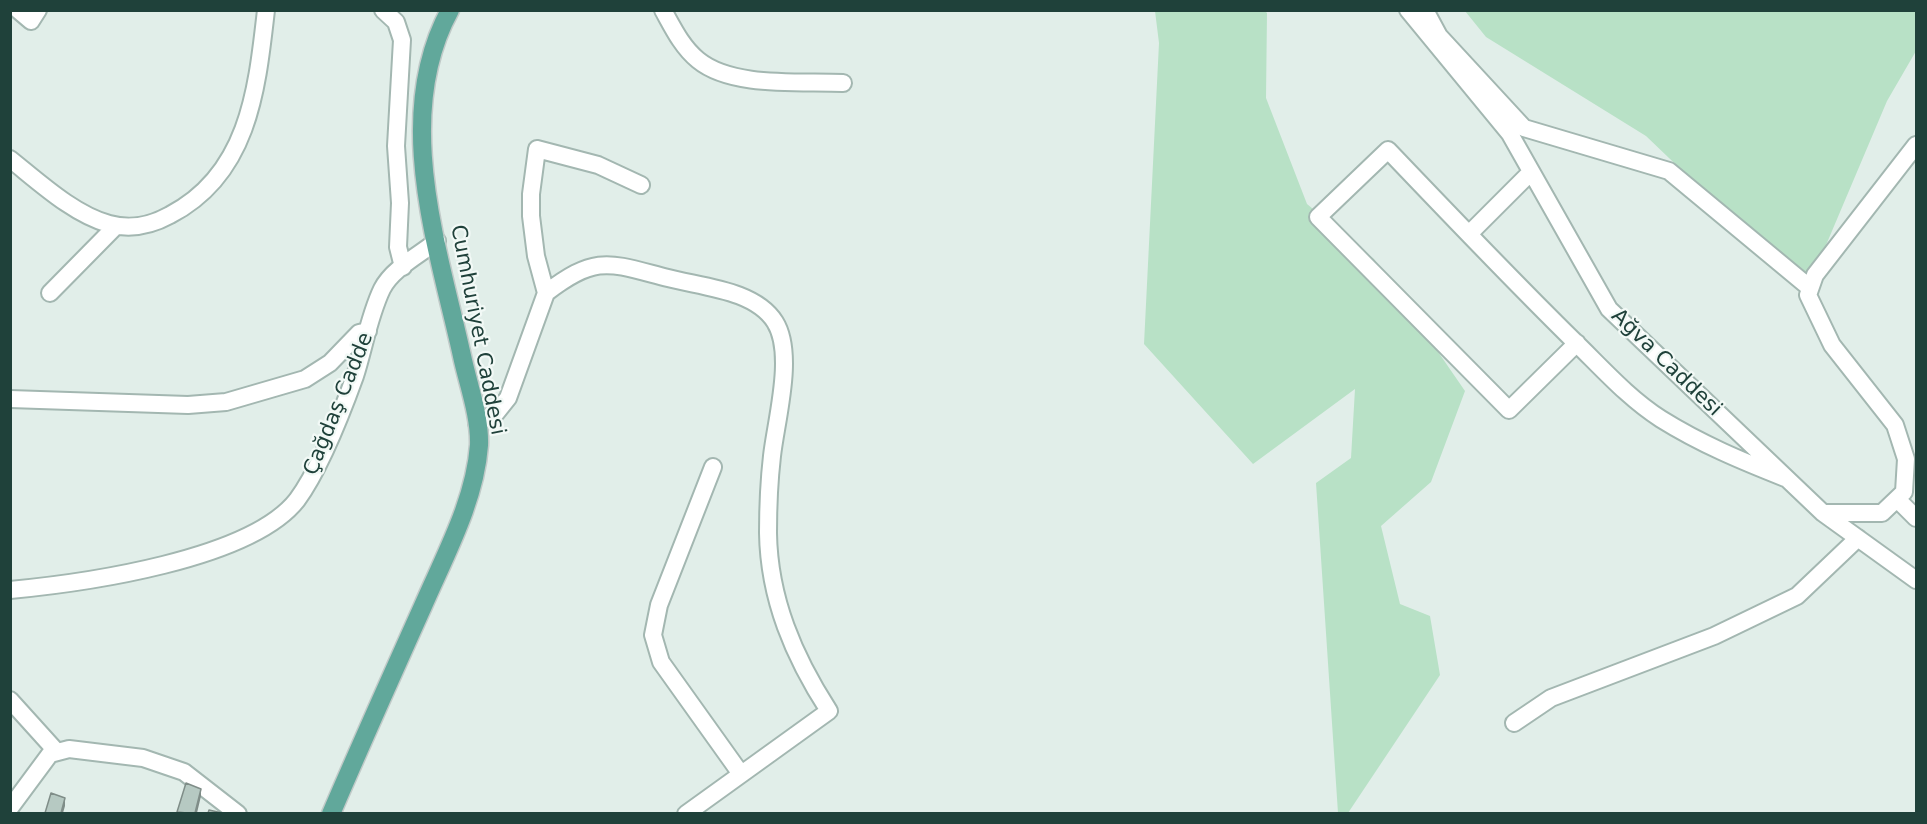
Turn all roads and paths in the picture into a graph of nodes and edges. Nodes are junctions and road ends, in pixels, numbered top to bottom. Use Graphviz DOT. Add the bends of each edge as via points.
graph roads {
  1 [pos="18,10"];
  2 [pos="38,10"];
  3 [pos="266,10"];
  4 [pos="383,10"];
  5 [pos="450,10"];
  6 [pos="663,10"];
  7 [pos="1408,10"];
  8 [pos="1425,10"];
  9 [pos="843,83"];
  10 [pos="1917,145"];
  11 [pos="10,159"];
  12 [pos="1531,172"];
  13 [pos="640,185"];
  14 [pos="116,226"];
  15 [pos="1469,234"];
  16 [pos="437,242"];
  17 [pos="404,267"];
  18 [pos="1810,288"];
  19 [pos="50,293"];
  20 [pos="546,293"];
  21 [pos="368,331"];
  22 [pos="1577,343"];
  23 [pos="10,399"];
  24 [pos="477,423"];
  25 [pos="713,467"];
  26 [pos="1785,478"];
  27 [pos="1897,499"];
  28 [pos="1823,513"];
  29 [pos="1917,518"];
  30 [pos="1858,538"];
  31 [pos="1917,580"];
  32 [pos="10,590"];
  33 [pos="10,700"];
  34 [pos="1514,723"];
  35 [pos="57,752"];
  36 [pos="741,774"];
  37 [pos="10,808"];
  38 [pos="690,812"];
  39 [pos="238,813"];
  40 [pos="331,813"];
  1 -- 2 [label="street" via="31,21"];
  3 -- 14 [label="street" via="254,101 239,141 220,172 199,196 171,215 139,228"];
  4 -- 17 [label="street" via="396,22 402,40 396,146 398,247"];
  5 -- 16 [label="main road, Cumhuriyet Caddesi" via="435,45 423,106 425,171"];
  6 -- 9 [label="street" via="688,51 720,73 744,78"];
  7 -- 12 [label="street, Ağva Caddesi" via="1510,134"];
  8 -- 18 [label="street" via="1439,36 1524,128 1669,171"];
  10 -- 18 [label="street" via="1815,275"];
  11 -- 14 [label="street" via="74,206"];
  12 -- 15 [label="street"];
  12 -- 26 [label="street, Ağva Caddesi" via="1609,309"];
  13 -- 20 [label="street" via="598,165 537,149 531,216"];
  14 -- 19 [label="street"];
  15 -- 22 [label="street"];
  15 -- 22 [label="street" via="1388,150 1318,217 1509,410"];
  16 -- 17 [label="street, Çağdaş Cadde"];
  16 -- 24 [label="main road, Cumhuriyet Caddesi"];
  17 -- 21 [label="street, Çağdaş Cadde" via="382,288"];
  18 -- 27 [label="street" via="1808,295 1832,345 1896,425 1906,459 1904,492"];
  20 -- 24 [label="street" via="508,398 496,413"];
  20 -- 36 [label="street" via="582,268 606,265 743,298 762,308 779,330 783,379 768,509 771,577 790,640 829,711"];
  21 -- 23 [label="street" via="359,333 330,363 305,379 226,402 188,405"];
  21 -- 32 [label="street, Çağdaş Cadde" via="354,379 318,465 296,501 267,526 235,543 186,558 118,574"];
  22 -- 26 [label="street" via="1660,418 1711,448"];
  24 -- 40 [label="main road, Cumhuriyet Caddesi" via="477,468 458,525"];
  25 -- 36 [label="street" via="659,605 653,635 661,662"];
  26 -- 28 [label="street, Ağva Caddesi"];
  27 -- 28 [label="street" via="1882,513"];
  27 -- 29 [label="street"];
  28 -- 30 [label="street, Ağva Caddesi"];
  30 -- 31 [label="street, Ağva Caddesi"];
  30 -- 34 [label="street" via="1797,596 1714,636 1551,698"];
  33 -- 35 [label="street"];
  35 -- 37 [label="street" via="50,754"];
  35 -- 39 [label="street" via="69,748 105,751 184,771"];
  36 -- 38 [label="street"];
}
